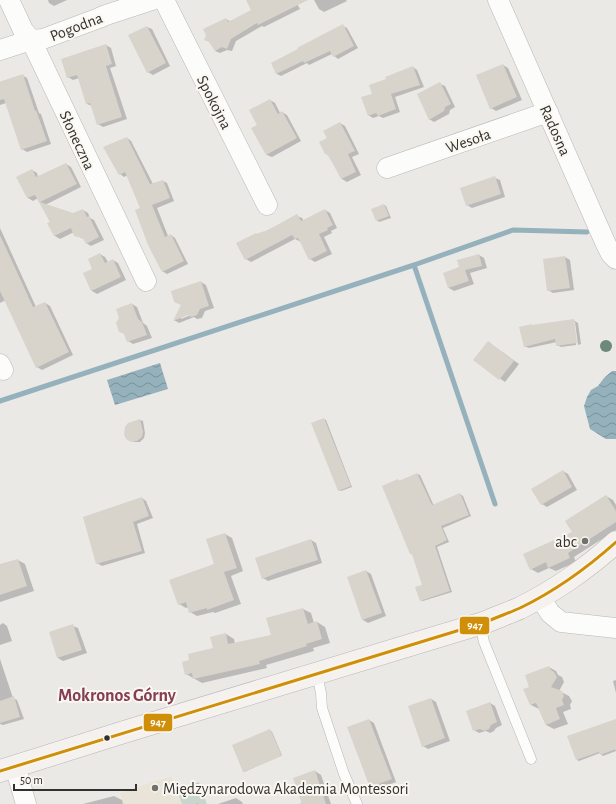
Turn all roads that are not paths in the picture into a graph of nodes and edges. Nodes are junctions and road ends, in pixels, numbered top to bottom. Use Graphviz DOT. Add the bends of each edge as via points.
graph roads {
  1 [pos="9,0"];
  2 [pos="152,0"];
  3 [pos="164,0"];
  4 [pos="498,0"];
  5 [pos="31,40"];
  6 [pos="0,50"];
  7 [pos="548,112"];
  8 [pos="387,168"];
  9 [pos="267,205"];
  10 [pos="616,259"];
  11 [pos="146,281"];
  12 [pos="616,542"];
  13 [pos="540,597"];
  14 [pos="480,624"];
  15 [pos="616,628"];
  16 [pos="317,674"];
  17 [pos="531,759"];
  18 [pos="8,769"];
  19 [pos="26,804"];
  20 [pos="357,804"];
  1 -- 5 [label="street, Słoneczna" via="23,30"];
  2 -- 5 [label="street, Pogodna" via="43,39"];
  3 -- 9 [label="street, Spokojna"];
  4 -- 7 [label="street, Radosna"];
  5 -- 6 [label="street, Pogodna"];
  5 -- 11 [label="street, Słoneczna"];
  7 -- 8 [label="street, Wesoła"];
  7 -- 10 [label="street, Radosna" via="610,254"];
  12 -- 13 [label="street" via="585,567"];
  13 -- 14 [label="street"];
  13 -- 15 [label="street" via="550,614 561,622"];
  14 -- 16 [label="street"];
  14 -- 17 [label="lane" via="484,642"];
  16 -- 18 [label="street"];
  16 -- 20 [label="lane" via="322,708"];
  18 -- 19 [label="street"];
}
